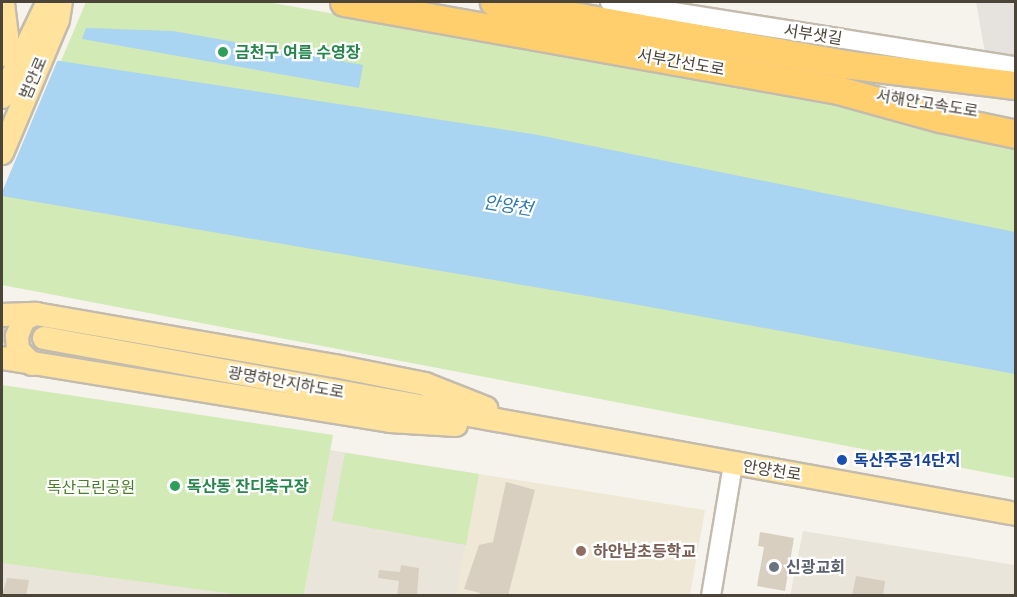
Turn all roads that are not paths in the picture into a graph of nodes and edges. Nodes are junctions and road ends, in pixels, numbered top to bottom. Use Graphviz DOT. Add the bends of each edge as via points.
graph roads {
  1 [pos="3,2"];
  2 [pos="344,2"];
  3 [pos="494,2"];
  4 [pos="610,2"];
  5 [pos="53,7"];
  6 [pos="2,55"];
  7 [pos="844,64"];
  8 [pos="1016,66"];
  9 [pos="1016,85"];
  10 [pos="838,90"];
  11 [pos="2,97"];
  12 [pos="1016,101"];
  13 [pos="1016,117"];
  14 [pos="1016,134"];
  15 [pos="2,153"];
  16 [pos="2,308"];
  17 [pos="31,314"];
  18 [pos="2,315"];
  19 [pos="44,339"];
  20 [pos="2,351"];
  21 [pos="2,358"];
  22 [pos="32,364"];
  23 [pos="529,426"];
  24 [pos="733,464"];
  25 [pos="1016,514"];
  26 [pos="711,596"];
  1 -- 6 [label="main road" via="7,36"];
  2 -- 10 [label="highway, 서부간선도로"];
  3 -- 7 [label="highway, 서부간선도로"];
  4 -- 8 [label="street, 서부샛길"];
  5 -- 11 [label="main road, 범안로"];
  5 -- 15 [label="main road, 범안로"];
  7 -- 9 [label="highway, 서부간선도로"];
  7 -- 12 [label="highway, 서해안고속도로"];
  10 -- 13 [label="highway, 서해안고속도로"];
  10 -- 14 [label="highway, 서부간선도로"];
  16 -- 17 [label="main road"];
  17 -- 18 [label="main road"];
  17 -- 22 [label="main road" via="17,336 18,350"];
  17 -- 23 [label="main road" via="425,384"];
  19 -- 23 [label="main road, 광명하안지하도로"];
  20 -- 22 [label="main road"];
  21 -- 22 [label="main road"];
  22 -- 23 [label="main road" via="390,421"];
  23 -- 24 [label="main road, 안양천로"];
  24 -- 25 [label="main road, 안양천로"];
  24 -- 26 [label="street"];
}
